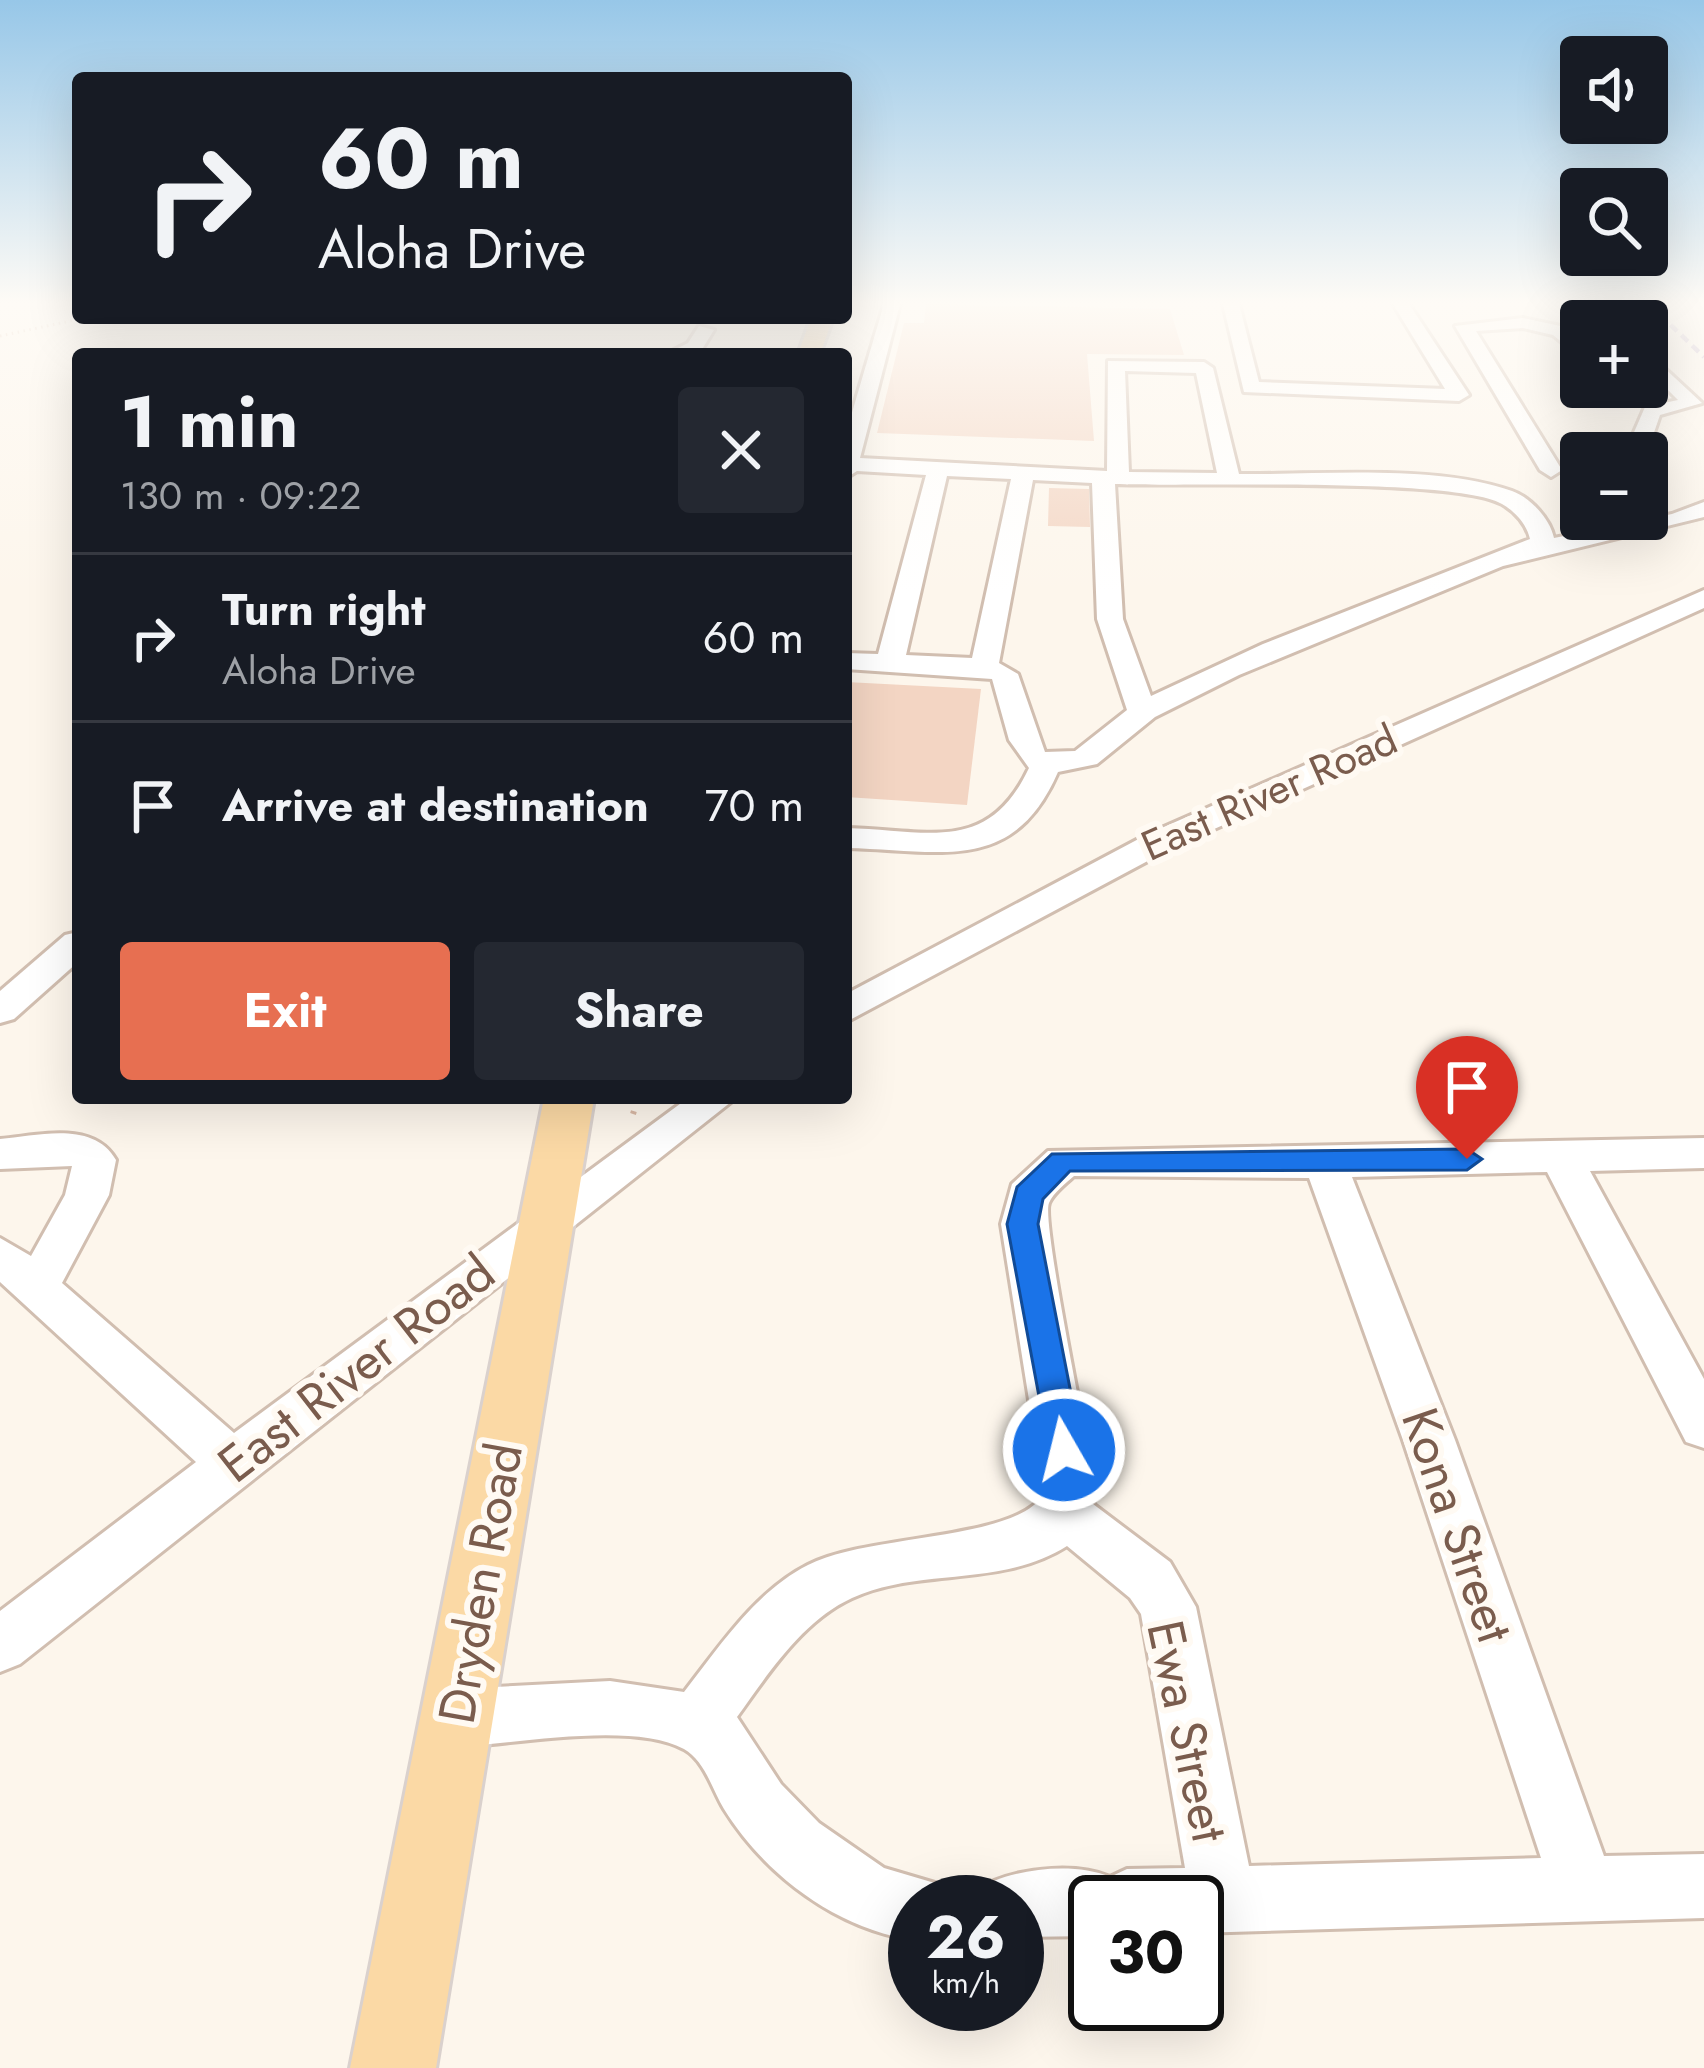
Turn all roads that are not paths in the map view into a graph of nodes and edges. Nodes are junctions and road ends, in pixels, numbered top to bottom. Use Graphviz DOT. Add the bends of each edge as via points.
graph roads {
  1 [pos="865,401"];
  2 [pos="1114,401"];
  3 [pos="1211,401"];
  4 [pos="1509,401"];
  5 [pos="1689,401"];
  6 [pos="1644,432"];
  7 [pos="852,449"];
  8 [pos="852,467"];
  9 [pos="938,469"];
  10 [pos="1551,470"];
  11 [pos="1560,470"];
  12 [pos="1023,473"];
  13 [pos="1111,477"];
  14 [pos="1228,478"];
  15 [pos="1502,495"];
  16 [pos="1704,509"];
  17 [pos="1535,549"];
  18 [pos="1704,598"];
  19 [pos="852,661"];
  20 [pos="890,663"];
  21 [pos="984,667"];
  22 [pos="1142,712"];
  23 [pos="1047,763"];
  24 [pos="852,838"];
  25 [pos="72,948"];
  26 [pos="852,1006"];
  27 [pos="0,1011"];
  28 [pos="568,1104"];
  29 [pos="707,1104"];
  30 [pos="1704,1153"];
  31 [pos="0,1154"];
  32 [pos="1561,1157"];
  33 [pos="1325,1163"];
  34 [pos="546,1217"];
  35 [pos="0,1255"];
  36 [pos="37,1287"];
  37 [pos="1704,1427"];
  38 [pos="235,1466"];
  39 [pos="1063,1512"];
  40 [pos="0,1645"];
  41 [pos="456,1718"];
  42 [pos="696,1724"];
  43 [pos="1218,1875"];
  44 [pos="1704,1886"];
  45 [pos="1584,1890"];
  46 [pos="1224,1900"];
  47 [pos="888,1902"];
  48 [pos="393,2068"];
  1 -- 7 [label="street"];
  2 -- 13 [label="street"];
  3 -- 14 [label="street"];
  4 -- 10 [label="street"];
  5 -- 6 [label="street" via="1652,411"];
  8 -- 9 [label="street"];
  9 -- 12 [label="street"];
  9 -- 20 [label="street"];
  10 -- 11 [label="street"];
  10 -- 15 [label="street" via="1544,487"];
  12 -- 13 [label="street"];
  12 -- 21 [label="street"];
  13 -- 14 [label="street"];
  13 -- 22 [label="street" via="1111,619"];
  14 -- 15 [label="street" via="1438,484"];
  15 -- 17 [label="street" via="1539,524"];
  16 -- 17 [label="street"];
  17 -- 22 [label="street"];
  18 -- 26 [label="street, East River Road" via="1095,872"];
  19 -- 20 [label="street"];
  20 -- 21 [label="street"];
  21 -- 23 [label="street" via="1004,674 1022,742"];
  22 -- 23 [label="street" via="1090,759"];
  23 -- 24 [label="street" via="1029,802 997,832"];
  25 -- 27 [label="street"];
  28 -- 34 [label="main road, Dryden Road"];
  29 -- 34 [label="street, East River Road"];
  30 -- 32 [label="street"];
  31 -- 36 [label="street" via="72,1148 95,1160 87,1196"];
  32 -- 33 [label="street"];
  32 -- 37 [label="street"];
  33 -- 39 [label="street" via="1063,1161 1036,1183 1023,1224 1025,1256 1051,1362 1070,1494"];
  33 -- 45 [label="street, Kona Street"];
  34 -- 38 [label="street, East River Road"];
  34 -- 41 [label="main road, Dryden Road"];
  35 -- 36 [label="street"];
  36 -- 38 [label="street"];
  38 -- 40 [label="street, East River Road"];
  39 -- 42 [label="street" via="1031,1538 884,1562 834,1579 769,1629"];
  39 -- 43 [label="street, Ewa Street" via="1150,1580 1168,1607"];
  41 -- 42 [label="street" via="649,1711"];
  41 -- 48 [label="main road, Dryden Road"];
  42 -- 47 [label="street" via="723,1741 782,1834 844,1883"];
  44 -- 45 [label="street"];
  45 -- 46 [label="street"];
}
